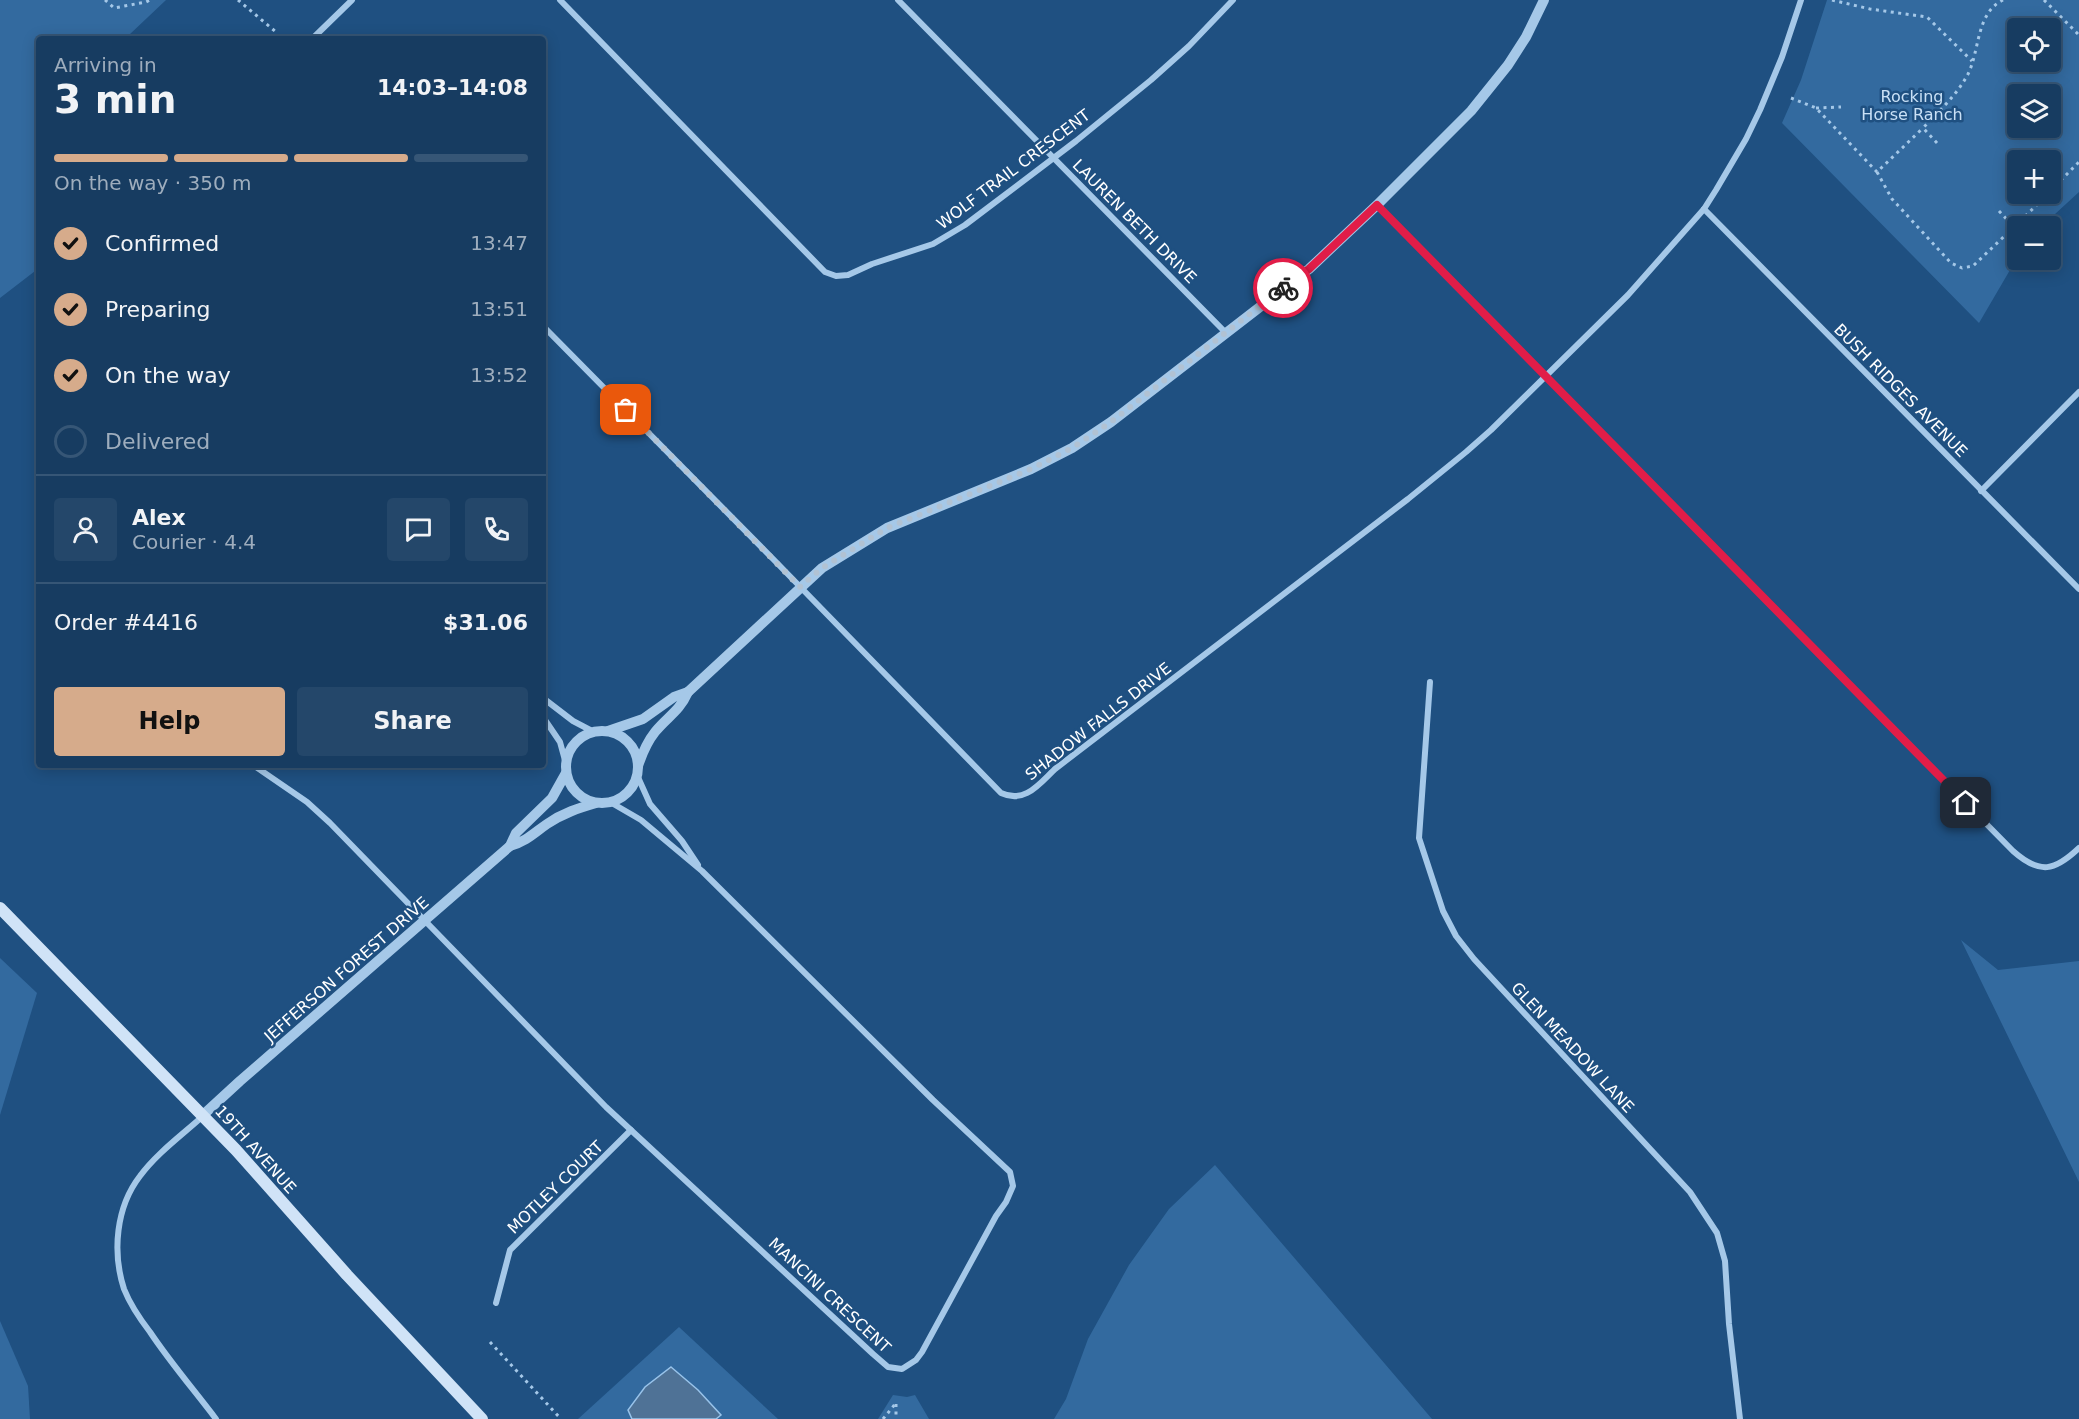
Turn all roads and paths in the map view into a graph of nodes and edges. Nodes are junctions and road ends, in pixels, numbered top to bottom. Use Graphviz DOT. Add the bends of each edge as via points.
graph roads {
  1 [pos="105,0"];
  2 [pos="150,0"];
  3 [pos="238,0"];
  4 [pos="352,0"];
  5 [pos="560,0"];
  6 [pos="898,0"];
  7 [pos="1233,0"];
  8 [pos="1544,0"];
  9 [pos="1801,0"];
  10 [pos="1832,0"];
  11 [pos="2003,0"];
  12 [pos="2044,0"];
  13 [pos="276,32"];
  14 [pos="2079,35"];
  15 [pos="315,36"];
  16 [pos="1972,61"];
  17 [pos="1791,98"];
  18 [pos="1841,107"];
  19 [pos="1816,108"];
  20 [pos="1923,128"];
  21 [pos="1937,143"];
  22 [pos="1053,157"];
  23 [pos="2079,162"];
  24 [pos="1877,172"];
  25 [pos="2061,180"];
  26 [pos="2037,204"];
  27 [pos="1377,205"];
  28 [pos="1704,209"];
  29 [pos="1999,211"];
  30 [pos="2025,216"];
  31 [pos="2007,220"];
  32 [pos="2007,234"];
  33 [pos="546,329"];
  34 [pos="1226,333"];
  35 [pos="1547,376"];
  36 [pos="2079,392"];
  37 [pos="1981,490"];
  38 [pos="800,587"];
  39 [pos="2079,590"];
  40 [pos="1430,682"];
  41 [pos="688,692"];
  42 [pos="546,700"];
  43 [pos="546,721"];
  44 [pos="594,732"];
  45 [pos="607,732"];
  46 [pos="257,768"];
  47 [pos="566,768"];
  48 [pos="637,770"];
  49 [pos="596,802"];
  50 [pos="610,802"];
  51 [pos="510,846"];
  52 [pos="2079,848"];
  53 [pos="702,871"];
  54 [pos="0,908"];
  55 [pos="424,921"];
  56 [pos="203,1115"];
  57 [pos="631,1130"];
  58 [pos="496,1303"];
  59 [pos="490,1342"];
  60 [pos="216,1419"];
  61 [pos="482,1419"];
  62 [pos="561,1419"];
  63 [pos="883,1419"];
  64 [pos="896,1419"];
  65 [pos="1740,1419"];
  1 -- 2 [label="path" via="114,8"];
  3 -- 13 [label="path"];
  4 -- 15 [label="street"];
  5 -- 22 [label="street, WOLF TRAIL CRESCENT" via="825,272 836,276 933,243 965,225"];
  6 -- 22 [label="street, LAUREN BETH DRIVE"];
  7 -- 22 [label="street, WOLF TRAIL CRESCENT" via="1151,80"];
  8 -- 27 [label="street" via="1526,37 1488,91"];
  9 -- 28 [label="street" via="1760,110"];
  10 -- 16 [label="path" via="1927,17"];
  11 -- 16 [label="path" via="1988,13"];
  12 -- 14 [label="path"];
  16 -- 20 [label="path" via="1956,93"];
  17 -- 19 [label="path"];
  18 -- 19 [label="path"];
  19 -- 24 [label="path"];
  20 -- 21 [label="path"];
  20 -- 24 [label="path"];
  22 -- 34 [label="street, LAUREN BETH DRIVE"];
  23 -- 25 [label="path"];
  24 -- 32 [label="path" via="1892,199 1951,263 1962,268 1973,266"];
  26 -- 30 [label="path"];
  27 -- 34 [label="street" via="1309,269"];
  27 -- 35 [label="street"];
  28 -- 35 [label="street" via="1628,296"];
  28 -- 37 [label="street, BUSH RIDGES AVENUE"];
  29 -- 31 [label="path"];
  33 -- 38 [label="street, SHADOW FALLS DRIVE"];
  34 -- 38 [label="street" via="1072,448 1031,469 887,528 822,568"];
  35 -- 38 [label="street, SHADOW FALLS DRIVE" via="1491,430 1408,499 1036,787 1017,797 1001,793"];
  35 -- 52 [label="street" via="2024,861 2037,868 2051,867 2063,863"];
  36 -- 37 [label="street"];
  37 -- 39 [label="street, BUSH RIDGES AVENUE"];
  38 -- 41 [label="street"];
  40 -- 65 [label="street, GLEN MEADOW LANE" via="1419,838 1443,911 1474,959 1690,1192 1717,1233 1725,1261"];
  41 -- 45 [label="street" via="643,719"];
  41 -- 48 [label="street" via="682,706 655,732"];
  42 -- 44 [label="street"];
  43 -- 47 [label="street" via="560,742"];
  44 -- 45 [label="street"];
  44 -- 47 [label="street" via="573,745"];
  45 -- 48 [label="street" via="627,741"];
  46 -- 55 [label="street, MANCINI CRESCENT" via="307,802"];
  47 -- 49 [label="street" via="578,794"];
  47 -- 51 [label="street, JEFFERSON FOREST DRIVE" via="552,798 516,833"];
  48 -- 50 [label="street" via="630,789"];
  48 -- 53 [label="street, MANCINI CRESCENT" via="650,804"];
  49 -- 50 [label="street"];
  49 -- 51 [label="street, JEFFERSON FOREST DRIVE" via="567,812 523,842"];
  50 -- 53 [label="street, MANCINI CRESCENT" via="641,820"];
  51 -- 55 [label="street, JEFFERSON FOREST DRIVE"];
  53 -- 57 [label="street, MANCINI CRESCENT" via="933,1100 999,1160 1010,1172 1013,1186 922,1352 902,1369 888,1367"];
  54 -- 56 [label="main road, 19TH AVENUE"];
  55 -- 56 [label="street, JEFFERSON FOREST DRIVE"];
  55 -- 57 [label="street, MANCINI CRESCENT"];
  56 -- 60 [label="street" via="141,1175 129,1193 122,1211 118,1253 124,1289 139,1317"];
  56 -- 61 [label="main road, 19TH AVENUE"];
  57 -- 58 [label="street, MOTLEY COURT" via="510,1250"];
  59 -- 62 [label="path"];
  63 -- 64 [label="path" via="896,1403"];
}
